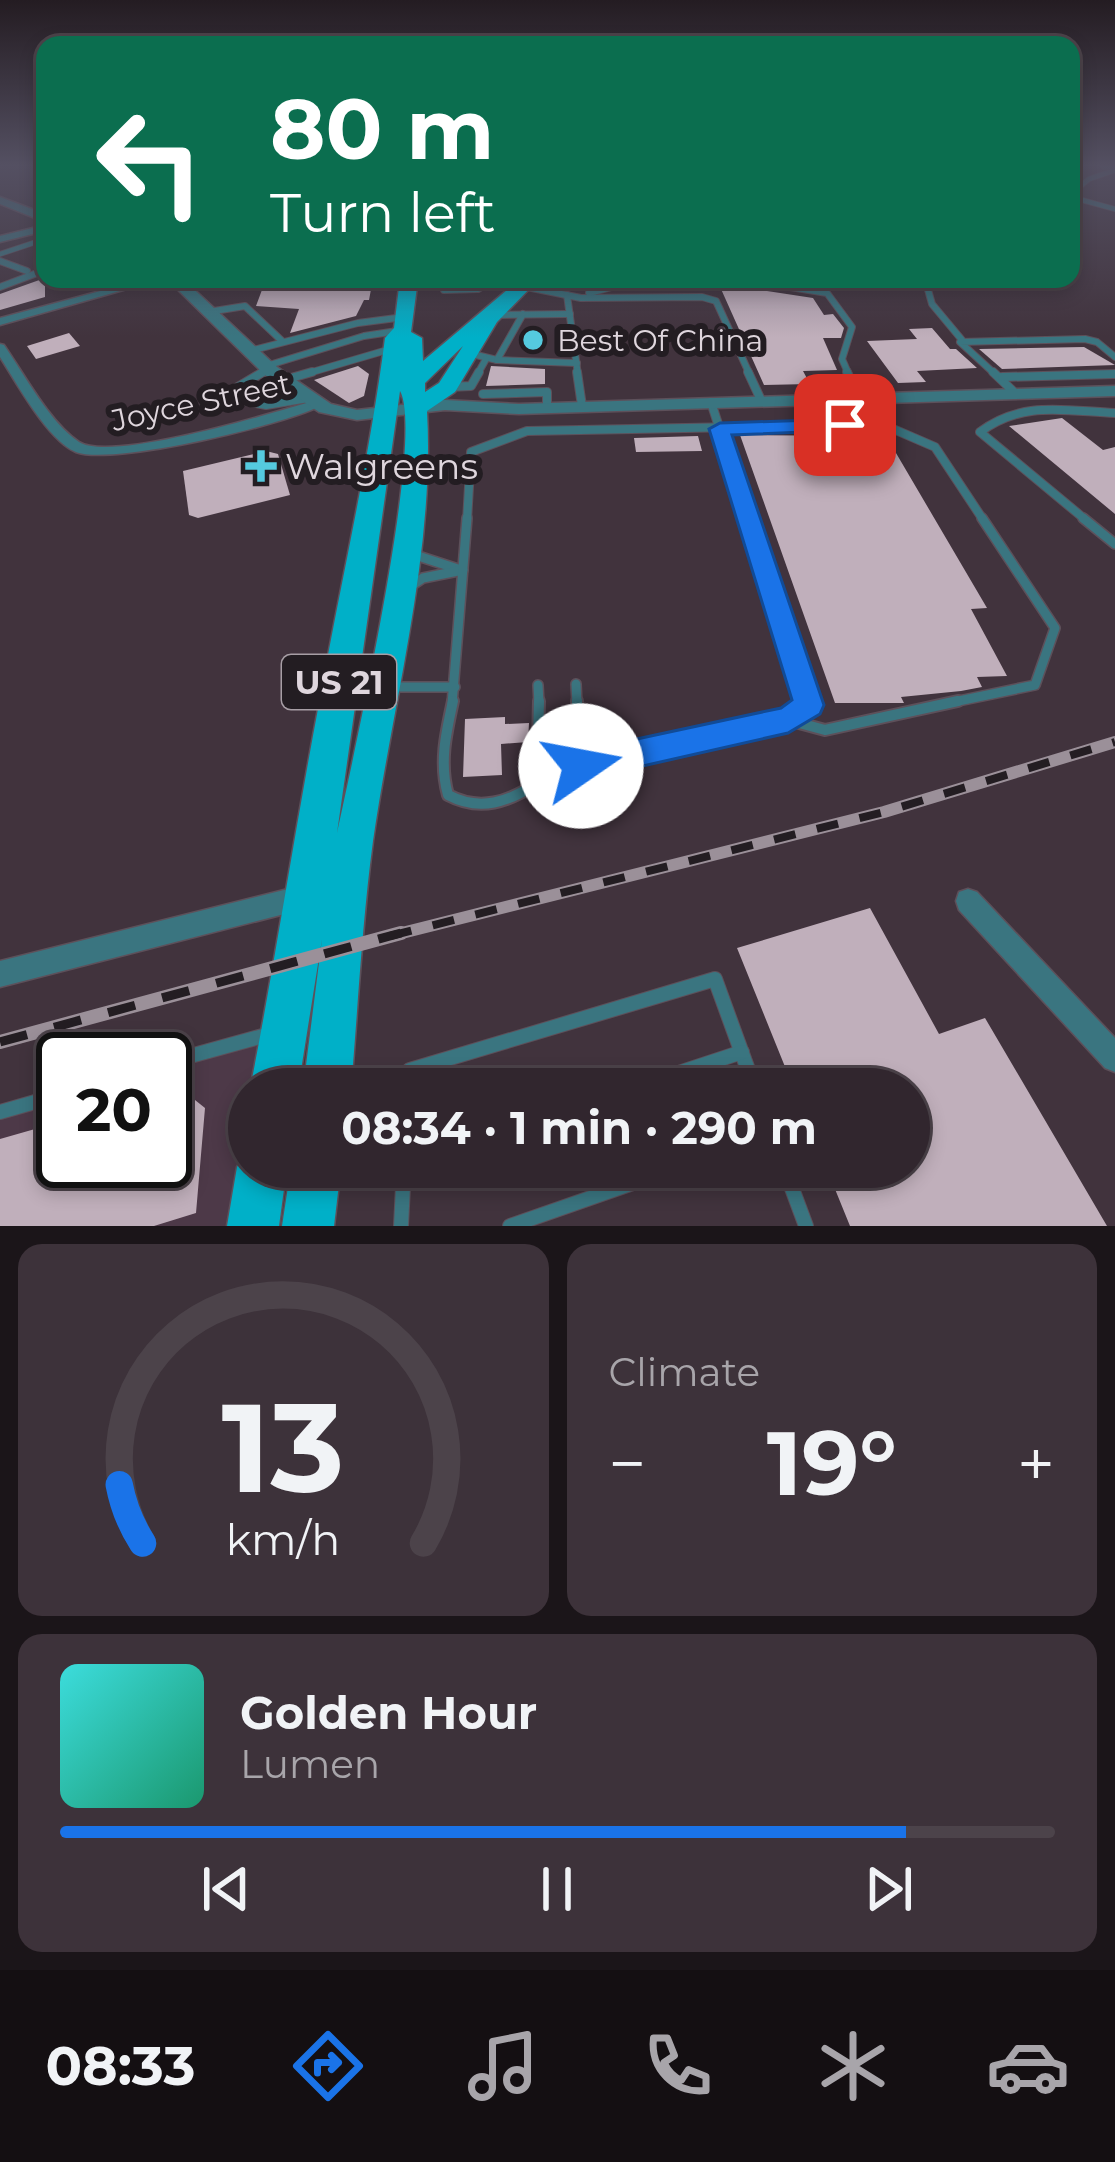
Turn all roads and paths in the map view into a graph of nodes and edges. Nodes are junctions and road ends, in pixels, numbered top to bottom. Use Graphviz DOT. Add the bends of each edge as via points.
graph roads {
  1 [pos="36,230"];
  2 [pos="0,239"];
  3 [pos="36,243"];
  4 [pos="0,257"];
  5 [pos="27,271"];
  6 [pos="36,273"];
  7 [pos="0,286"];
  8 [pos="124,288"];
  9 [pos="184,288"];
  10 [pos="408,288"];
  11 [pos="444,288"];
  12 [pos="480,288"];
  13 [pos="517,288"];
  14 [pos="547,288"];
  15 [pos="605,288"];
  16 [pos="796,288"];
  17 [pos="924,288"];
  18 [pos="572,296"];
  19 [pos="208,312"];
  20 [pos="489,314"];
  21 [pos="523,314"];
  22 [pos="570,314"];
  23 [pos="0,322"];
  24 [pos="401,327"];
  25 [pos="962,340"];
  26 [pos="282,341"];
  27 [pos="0,349"];
  28 [pos="250,351"];
  29 [pos="477,356"];
  30 [pos="1115,357"];
  31 [pos="497,360"];
  32 [pos="577,363"];
  33 [pos="267,367"];
  34 [pos="1099,374"];
  35 [pos="1115,374"];
  36 [pos="284,380"];
  37 [pos="412,381"];
  38 [pos="1008,385"];
  39 [pos="471,386"];
  40 [pos="447,387"];
  41 [pos="1115,391"];
  42 [pos="865,397"];
  43 [pos="483,400"];
  44 [pos="761,400"];
  45 [pos="711,401"];
  46 [pos="319,404"];
  47 [pos="583,406"];
  48 [pos="547,408"];
  49 [pos="518,409"];
  50 [pos="1115,413"];
  51 [pos="411,416"];
  52 [pos="887,424"];
  53 [pos="720,429"];
  54 [pos="1115,544"];
  55 [pos="404,550"];
  56 [pos="463,570"];
  57 [pos="398,595"];
  58 [pos="344,652"];
  59 [pos="576,684"];
  60 [pos="538,685"];
  61 [pos="385,687"];
  62 [pos="455,687"];
  63 [pos="788,719"];
  64 [pos="309,896"];
  65 [pos="968,901"];
  66 [pos="0,974"];
  67 [pos="283,1032"];
  68 [pos="742,1052"];
  69 [pos="192,1056"];
  70 [pos="1115,1058"];
  71 [pos="277,1068"];
  72 [pos="329,1068"];
  73 [pos="417,1068"];
  74 [pos="694,1068"];
  75 [pos="748,1068"];
  76 [pos="36,1102"];
  77 [pos="0,1112"];
  78 [pos="259,1188"];
  79 [pos="313,1188"];
  80 [pos="403,1188"];
  81 [pos="619,1188"];
  82 [pos="792,1188"];
  83 [pos="253,1226"];
  84 [pos="308,1226"];
  85 [pos="401,1226"];
  86 [pos="510,1226"];
  87 [pos="806,1226"];
  1 -- 2 [label="street"];
  3 -- 4 [label="lane"];
  4 -- 5 [label="lane"];
  6 -- 7 [label="lane"];
  8 -- 23 [label="street"];
  9 -- 19 [label="street"];
  10 -- 24 [label="main road, US 21"];
  11 -- 12 [label="lane"];
  13 -- 20 [label="main road"];
  14 -- 18 [label="lane"];
  15 -- 18 [label="lane"];
  16 -- 42 [label="lane" via="827,293 852,327 842,359"];
  17 -- 25 [label="lane"];
  18 -- 22 [label="lane"];
  18 -- 44 [label="lane" via="716,301"];
  19 -- 26 [label="lane" via="245,307"];
  19 -- 28 [label="street"];
  20 -- 21 [label="lane"];
  20 -- 24 [label="main road"];
  20 -- 29 [label="main road"];
  20 -- 37 [label="main road"];
  21 -- 22 [label="lane"];
  21 -- 31 [label="lane"];
  22 -- 32 [label="lane"];
  24 -- 26 [label="lane" via="358,322"];
  24 -- 33 [label="lane"];
  24 -- 36 [label="lane"];
  24 -- 37 [label="main road, US 21" via="412,338"];
  24 -- 51 [label="main road, US 21"];
  25 -- 30 [label="lane" via="1085,339"];
  25 -- 38 [label="lane" via="982,368"];
  26 -- 28 [label="lane"];
  27 -- 46 [label="street, Joyce Street" via="82,449 123,449"];
  28 -- 33 [label="street"];
  29 -- 31 [label="lane"];
  29 -- 39 [label="lane"];
  29 -- 40 [label="main road"];
  31 -- 32 [label="lane"];
  32 -- 47 [label="lane"];
  33 -- 36 [label="street"];
  33 -- 46 [label="lane" via="243,380 235,399"];
  34 -- 35 [label="lane"];
  34 -- 38 [label="lane"];
  34 -- 41 [label="lane"];
  36 -- 46 [label="street"];
  37 -- 51 [label="main road, US 21"];
  38 -- 41 [label="street"];
  38 -- 42 [label="street"];
  39 -- 40 [label="lane"];
  39 -- 43 [label="lane"];
  40 -- 51 [label="main road"];
  42 -- 44 [label="street"];
  42 -- 52 [label="lane"];
  43 -- 48 [label="lane" via="547,392"];
  43 -- 49 [label="street"];
  43 -- 51 [label="street"];
  44 -- 45 [label="street"];
  45 -- 47 [label="street"];
  45 -- 53 [label="lane"];
  46 -- 51 [label="street" via="338,422"];
  47 -- 48 [label="street"];
  48 -- 49 [label="street"];
  49 -- 51 [label="street"];
  50 -- 54 [label="lane" via="1042,406 1001,413 980,432"];
  51 -- 55 [label="main road, US 21" via="417,450"];
  51 -- 58 [label="main road, US 21"];
  52 -- 53 [label="lane"];
  52 -- 63 [label="lane" via="935,447 1055,628 1035,685 825,730"];
  53 -- 56 [label="lane" via="527,431 471,452"];
  53 -- 63 [label="lane" via="809,705"];
  55 -- 56 [label="lane"];
  55 -- 57 [label="main road, US 21"];
  56 -- 57 [label="lane" via="423,578"];
  56 -- 62 [label="lane"];
  57 -- 61 [label="main road, US 21"];
  58 -- 61 [label="lane"];
  58 -- 64 [label="main road, US 21"];
  59 -- 63 [label="lane" via="581,766"];
  60 -- 62 [label="lane" via="537,783 496,805 469,806 448,795 443,782"];
  61 -- 62 [label="lane"];
  61 -- 72 [label="main road, US 21" via="354,842"];
  64 -- 66 [label="street"];
  64 -- 67 [label="main road, US 21"];
  65 -- 70 [label="street"];
  67 -- 69 [label="lane"];
  67 -- 71 [label="main road, US 21"];
  68 -- 73 [label="lane" via="715,979"];
  68 -- 74 [label="lane"];
  68 -- 75 [label="lane"];
  76 -- 77 [label="lane"];
  78 -- 83 [label="main road"];
  79 -- 84 [label="main road"];
  80 -- 85 [label="lane"];
  81 -- 86 [label="lane"];
  82 -- 87 [label="lane"];
}
